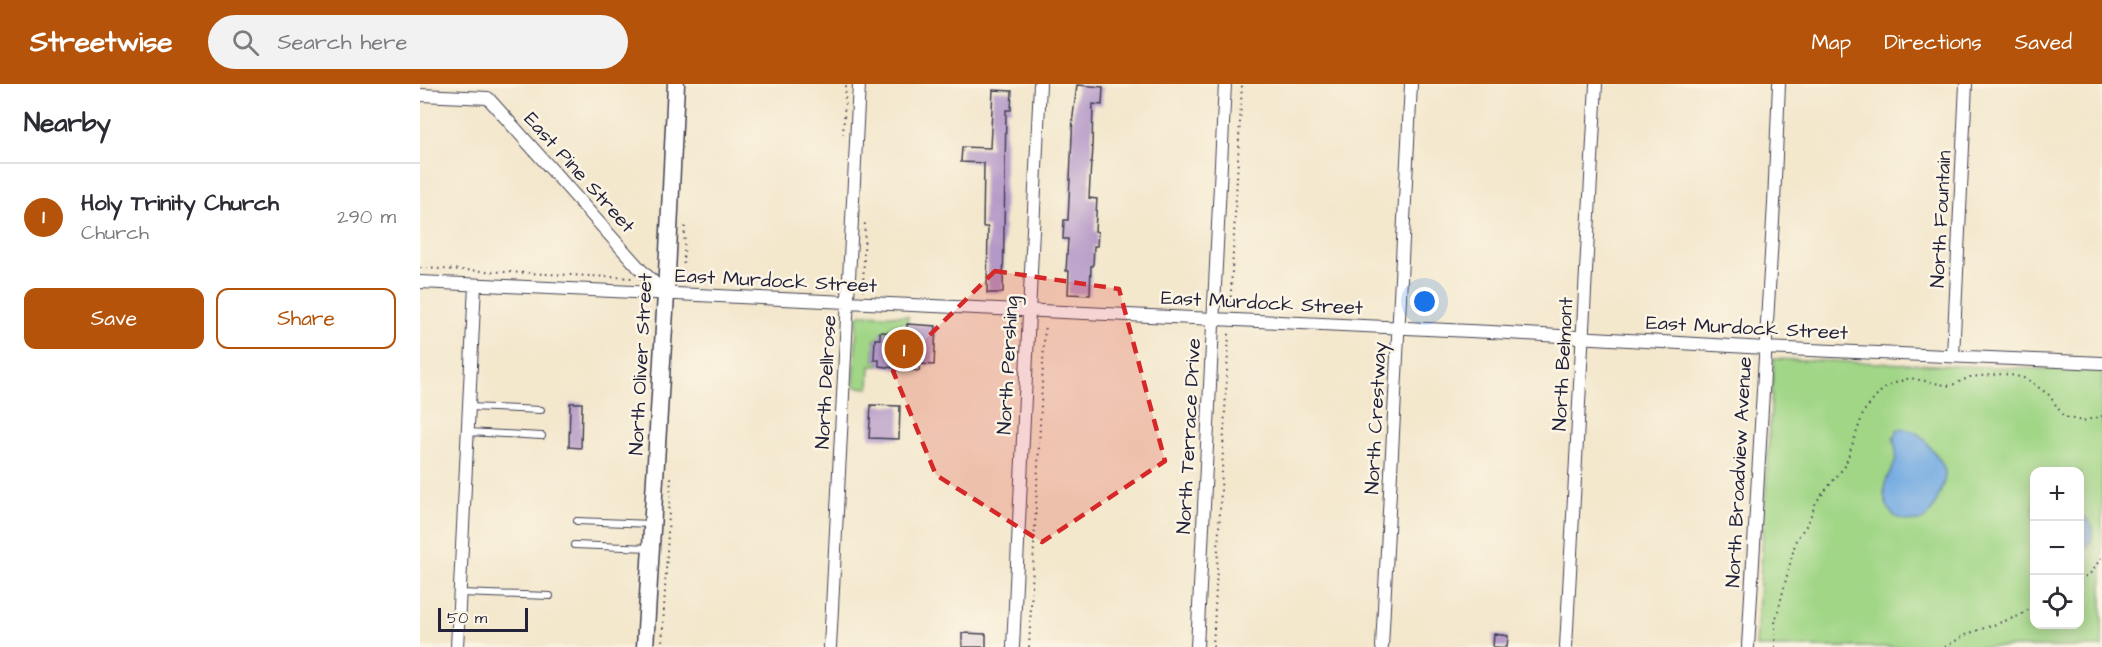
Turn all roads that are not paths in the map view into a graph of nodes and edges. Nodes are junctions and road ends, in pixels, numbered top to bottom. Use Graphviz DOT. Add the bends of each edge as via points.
graph roads {
  1 [pos="489,84"];
  2 [pos="675,84"];
  3 [pos="859,84"];
  4 [pos="1041,84"];
  5 [pos="1225,84"];
  6 [pos="1411,84"];
  7 [pos="1596,84"];
  8 [pos="1779,84"];
  9 [pos="1966,84"];
  10 [pos="420,95"];
  11 [pos="488,98"];
  12 [pos="420,282"];
  13 [pos="475,285"];
  14 [pos="666,294"];
  15 [pos="848,303"];
  16 [pos="1029,311"];
  17 [pos="1214,320"];
  18 [pos="1399,328"];
  19 [pos="1583,337"];
  20 [pos="1765,348"];
  21 [pos="1953,356"];
  22 [pos="2102,363"];
  23 [pos="469,407"];
  24 [pos="541,410"];
  25 [pos="468,432"];
  26 [pos="542,436"];
  27 [pos="577,521"];
  28 [pos="652,524"];
  29 [pos="574,545"];
  30 [pos="651,548"];
  31 [pos="460,593"];
  32 [pos="550,596"];
  33 [pos="457,647"];
  34 [pos="645,647"];
  35 [pos="830,647"];
  36 [pos="1013,647"];
  37 [pos="1197,647"];
  38 [pos="1382,647"];
  39 [pos="1566,647"];
  40 [pos="1748,647"];
  1 -- 11 [label="street"];
  2 -- 14 [label="main road, North Oliver Street"];
  3 -- 15 [label="street, North Dellrose"];
  4 -- 16 [label="street, North Pershing"];
  5 -- 17 [label="street, North Terrace Drive"];
  6 -- 18 [label="street, North Crestway"];
  7 -- 19 [label="street, North Belmont"];
  8 -- 20 [label="street, North Broadview Avenue"];
  9 -- 21 [label="street, North Fountain"];
  10 -- 11 [label="street"];
  11 -- 14 [label="street, East Pine Street"];
  12 -- 13 [label="street, East Murdock Street"];
  13 -- 14 [label="street, East Murdock Street"];
  13 -- 23 [label="street"];
  14 -- 15 [label="street, East Murdock Street"];
  14 -- 28 [label="main road, North Oliver Street"];
  15 -- 16 [label="street, East Murdock Street"];
  15 -- 35 [label="street, North Dellrose"];
  16 -- 17 [label="street, East Murdock Street"];
  16 -- 36 [label="street, North Pershing"];
  17 -- 18 [label="street, East Murdock Street"];
  17 -- 37 [label="street, North Terrace Drive"];
  18 -- 19 [label="street, East Murdock Street"];
  18 -- 38 [label="street, North Crestway"];
  19 -- 20 [label="street, East Murdock Street"];
  19 -- 39 [label="street, North Belmont"];
  20 -- 21 [label="street, East Murdock Street"];
  20 -- 40 [label="street, North Broadview Avenue"];
  21 -- 22 [label="street, East Murdock Street"];
  23 -- 24 [label="lane"];
  23 -- 25 [label="street"];
  25 -- 26 [label="lane"];
  25 -- 31 [label="street"];
  27 -- 28 [label="lane"];
  28 -- 30 [label="main road, North Oliver Street"];
  29 -- 30 [label="lane"];
  30 -- 34 [label="main road, North Oliver Street"];
  31 -- 32 [label="lane"];
  31 -- 33 [label="street"];
}
